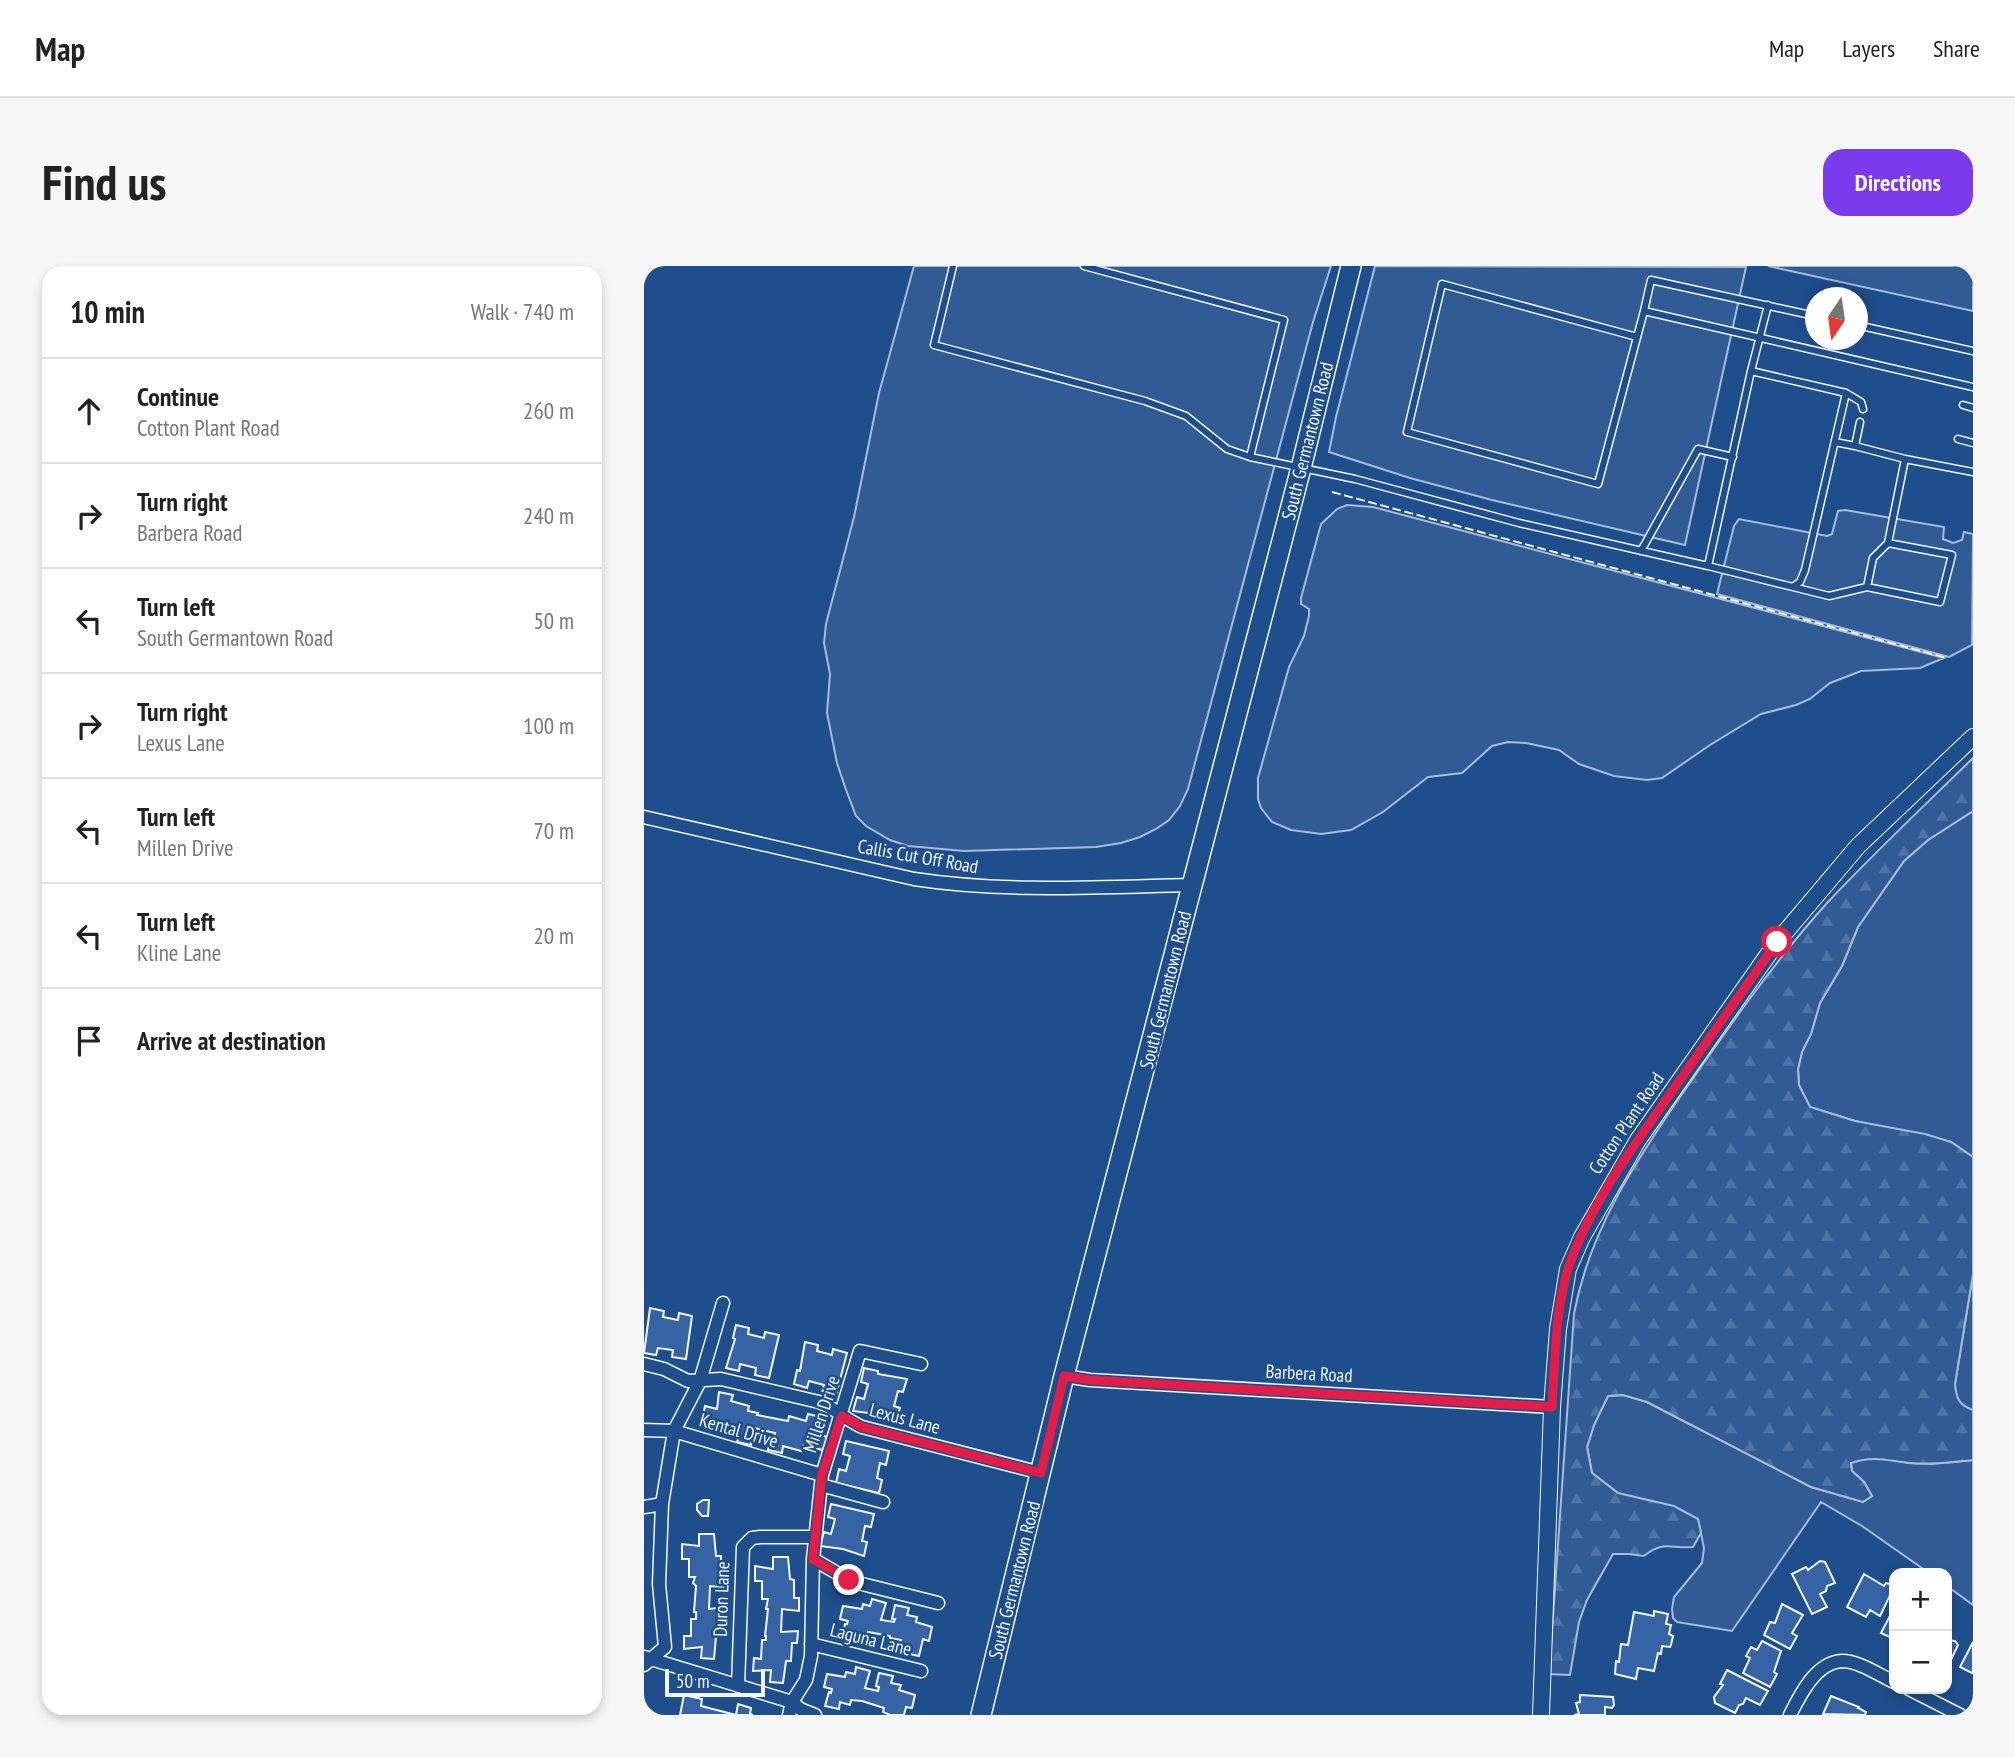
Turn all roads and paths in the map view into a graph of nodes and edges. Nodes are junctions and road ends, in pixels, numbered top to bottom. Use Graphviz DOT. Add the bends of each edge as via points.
graph roads {
  1 [pos="953,266"];
  2 [pos="1084,266"];
  3 [pos="1351,266"];
  4 [pos="1768,305"];
  5 [pos="1644,310"];
  6 [pos="1805,314"];
  7 [pos="1868,327"];
  8 [pos="1637,337"];
  9 [pos="1759,337"];
  10 [pos="1973,351"];
  11 [pos="1751,371"];
  12 [pos="1973,387"];
  13 [pos="1846,393"];
  14 [pos="1963,405"];
  15 [pos="1973,408"];
  16 [pos="1863,409"];
  17 [pos="1860,422"];
  18 [pos="1958,439"];
  19 [pos="1835,442"];
  20 [pos="1973,443"];
  21 [pos="1855,446"];
  22 [pos="1250,457"];
  23 [pos="1733,457"];
  24 [pos="1905,459"];
  25 [pos="1301,468"];
  26 [pos="1973,472"];
  27 [pos="1888,543"];
  28 [pos="1642,551"];
  29 [pos="1708,566"];
  30 [pos="1793,587"];
  31 [pos="1867,587"];
  32 [pos="1973,737"];
  33 [pos="644,817"];
  34 [pos="1192,885"];
  35 [pos="723,1303"];
  36 [pos="644,1364"];
  37 [pos="921,1364"];
  38 [pos="1064,1376"];
  39 [pos="700,1381"];
  40 [pos="1552,1407"];
  41 [pos="842,1416"];
  42 [pos="644,1430"];
  43 [pos="674,1431"];
  44 [pos="1041,1473"];
  45 [pos="821,1480"];
  46 [pos="883,1502"];
  47 [pos="663,1504"];
  48 [pos="644,1507"];
  49 [pos="815,1537"];
  50 [pos="813,1559"];
  51 [pos="938,1603"];
  52 [pos="811,1644"];
  53 [pos="646,1661"];
  54 [pos="921,1671"];
  55 [pos="1889,1680"];
  56 [pos="738,1686"];
  57 [pos="1919,1694"];
  58 [pos="792,1702"];
  59 [pos="789,1715"];
  60 [pos="815,1715"];
  61 [pos="981,1715"];
  62 [pos="1541,1715"];
  63 [pos="1790,1715"];
  64 [pos="1960,1715"];
  1 -- 22 [label="lane" via="934,345 1145,401 1186,416 1227,449"];
  2 -- 22 [label="lane" via="1284,320"];
  3 -- 25 [label="main road, South Germantown Road"];
  4 -- 5 [label="lane" via="1651,280"];
  4 -- 6 [label="lane"];
  4 -- 9 [label="lane"];
  5 -- 8 [label="lane"];
  5 -- 9 [label="lane"];
  7 -- 10 [label="lane"];
  8 -- 8 [label="lane" via="1598,484 1407,432 1442,284"];
  9 -- 11 [label="lane"];
  9 -- 12 [label="lane"];
  11 -- 13 [label="lane"];
  11 -- 23 [label="lane"];
  13 -- 16 [label="lane" via="1861,402"];
  13 -- 19 [label="lane"];
  14 -- 15 [label="lane"];
  17 -- 21 [label="lane"];
  18 -- 20 [label="lane"];
  19 -- 21 [label="lane"];
  19 -- 30 [label="lane" via="1805,570"];
  21 -- 24 [label="lane"];
  22 -- 25 [label="lane"];
  23 -- 28 [label="lane" via="1699,449"];
  23 -- 29 [label="lane"];
  24 -- 26 [label="lane"];
  24 -- 27 [label="lane"];
  25 -- 28 [label="lane"];
  25 -- 34 [label="main road, South Germantown Road"];
  27 -- 31 [label="lane" via="1873,558"];
  27 -- 31 [label="lane" via="1952,555 1940,602"];
  28 -- 29 [label="lane"];
  29 -- 30 [label="lane"];
  30 -- 31 [label="lane" via="1829,596"];
  32 -- 40 [label="street, Cotton Plant Road" via="1858,846 1777,942 1626,1159 1568,1269"];
  33 -- 34 [label="street, Callis Cut Off Road" via="954,885"];
  34 -- 38 [label="main road, South Germantown Road"];
  35 -- 39 [label="street"];
  36 -- 39 [label="street, Lexus Lane"];
  37 -- 41 [label="street, Millen Drive" via="860,1351"];
  38 -- 40 [label="street, Barbera Road"];
  38 -- 44 [label="main road, South Germantown Road"];
  39 -- 41 [label="street, Lexus Lane" via="721,1379 781,1392 828,1405"];
  39 -- 43 [label="street"];
  40 -- 62 [label="street, Cotton Plant Road"];
  41 -- 44 [label="street, Lexus Lane" via="862,1427"];
  41 -- 45 [label="street, Millen Drive"];
  42 -- 43 [label="street, Kental Drive"];
  43 -- 45 [label="street, Kental Drive"];
  43 -- 47 [label="street"];
  44 -- 61 [label="main road, South Germantown Road"];
  45 -- 46 [label="street, Kental Drive"];
  45 -- 49 [label="street, Millen Drive"];
  47 -- 48 [label="street"];
  47 -- 53 [label="street" via="659,1584 665,1647"];
  49 -- 50 [label="street, Millen Drive"];
  49 -- 56 [label="street, Duron Lane" via="760,1536 743,1547"];
  50 -- 51 [label="street" via="849,1580"];
  50 -- 52 [label="street, Millen Drive"];
  52 -- 54 [label="street, Laguna Lane"];
  52 -- 58 [label="street, Millen Drive" via="808,1673"];
  53 -- 56 [label="street"];
  55 -- 63 [label="street" via="1839,1661 1812,1679"];
  56 -- 58 [label="street"];
  57 -- 64 [label="street"];
  58 -- 59 [label="street, Millen Drive"];
  58 -- 60 [label="street"];
}
